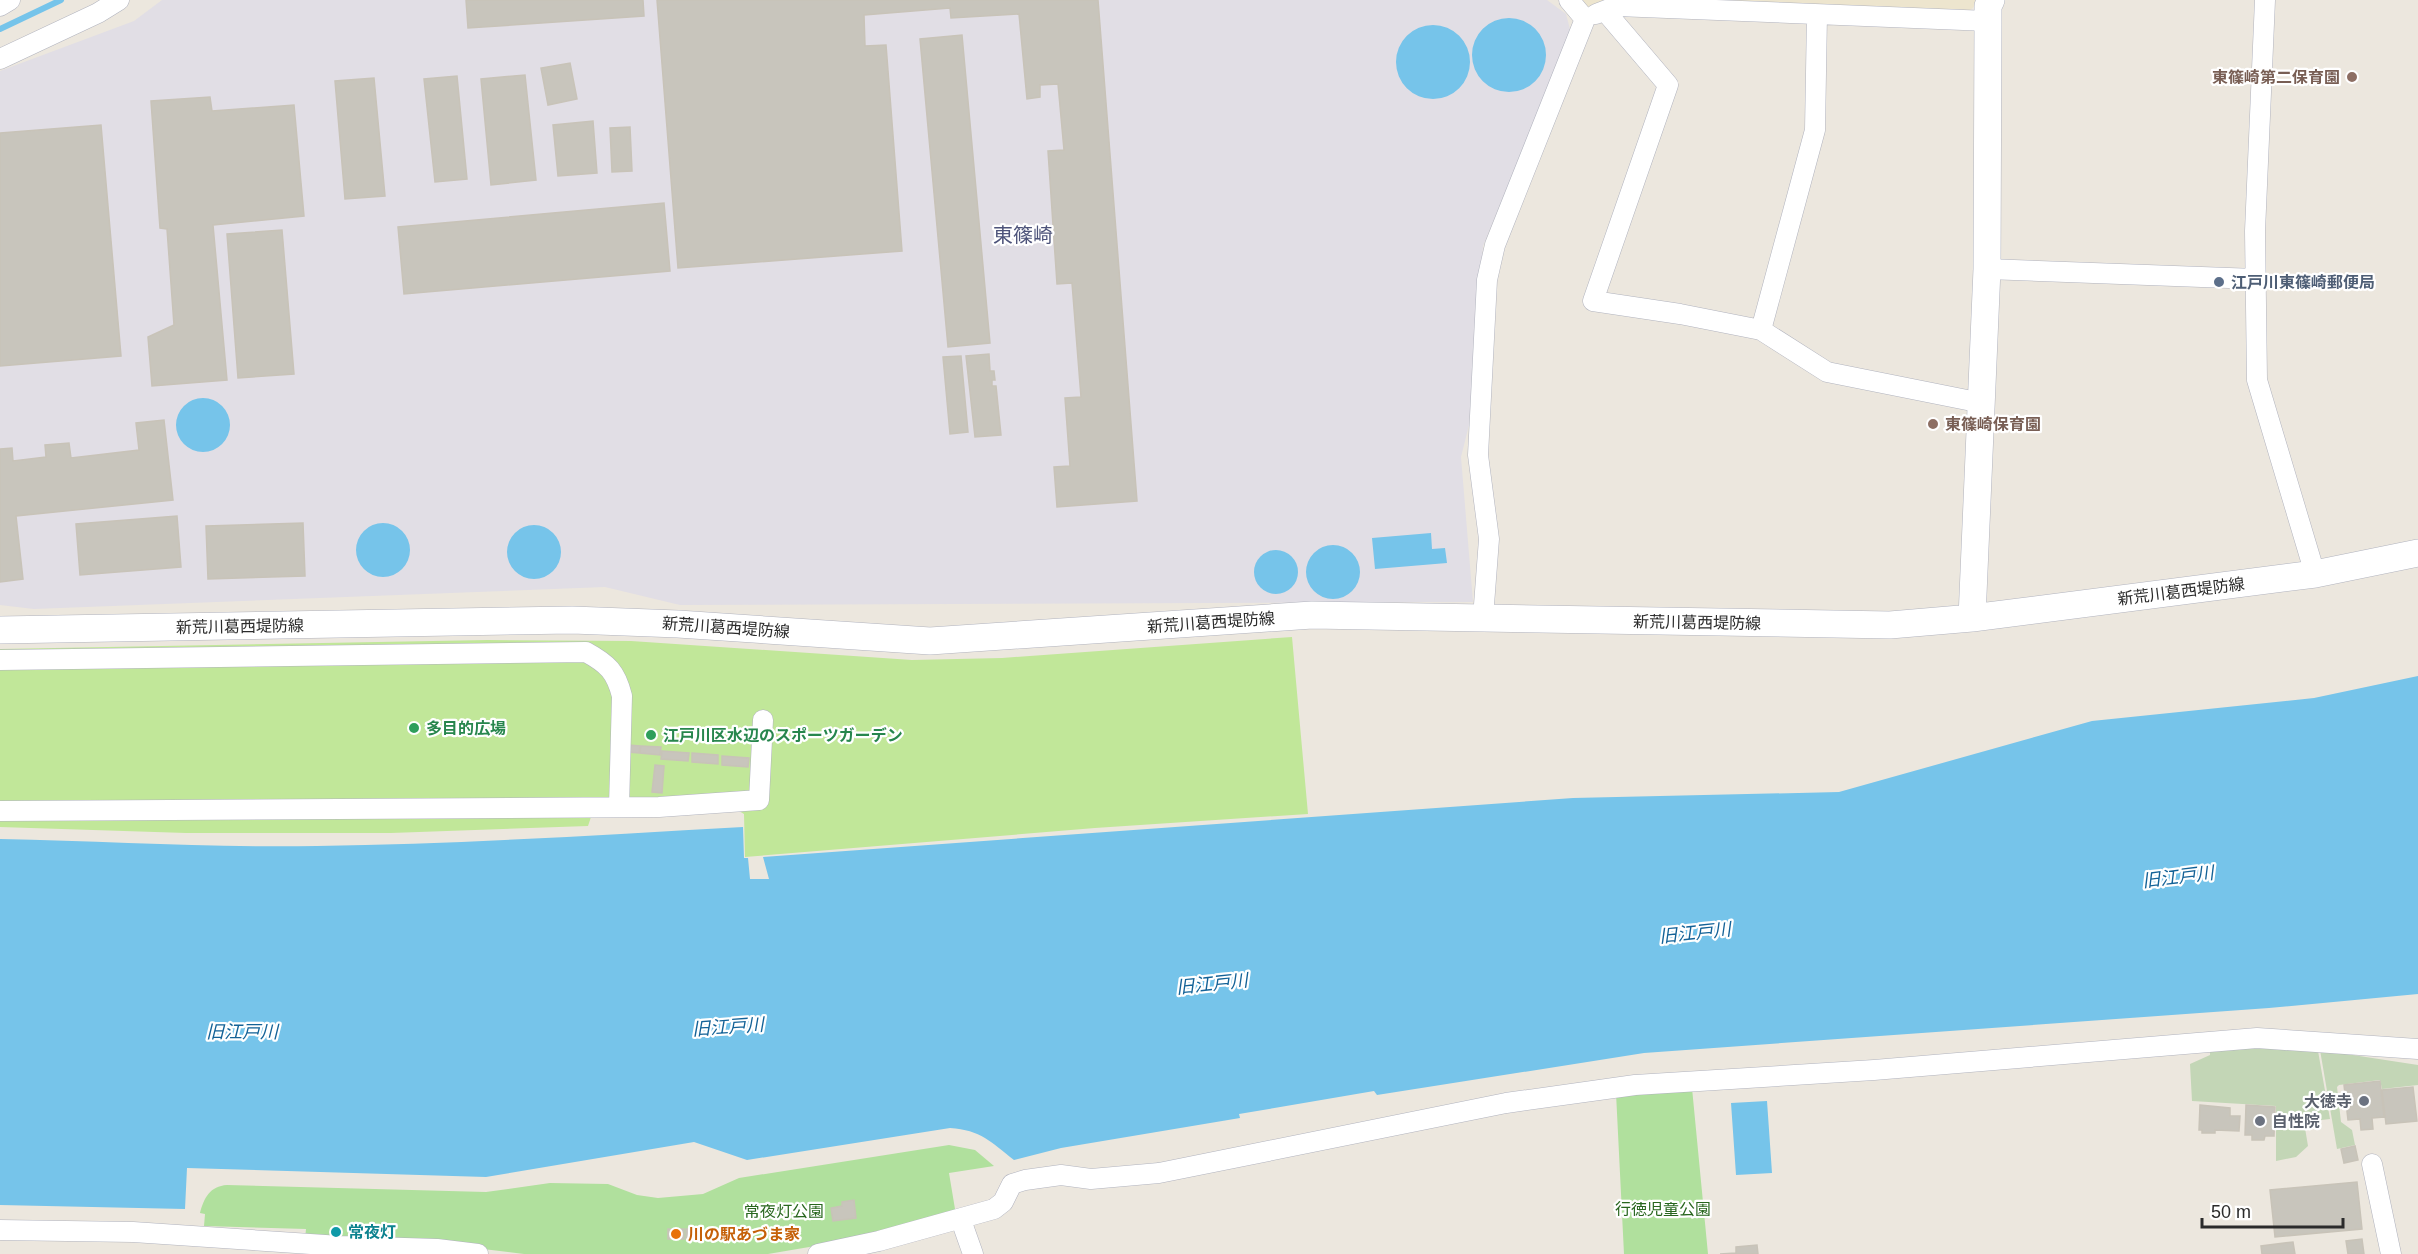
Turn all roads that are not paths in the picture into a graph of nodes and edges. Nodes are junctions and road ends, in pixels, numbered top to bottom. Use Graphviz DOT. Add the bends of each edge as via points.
graph roads {
  1 [pos="10,0"];
  2 [pos="119,0"];
  3 [pos="1569,0"];
  4 [pos="2265,0"];
  5 [pos="0,6"];
  6 [pos="1990,10"];
  7 [pos="1605,11"];
  8 [pos="1817,15"];
  9 [pos="1585,19"];
  10 [pos="0,59"];
  11 [pos="1987,269"];
  12 [pos="2256,279"];
  13 [pos="1761,330"];
  14 [pos="1982,403"];
  15 [pos="2418,553"];
  16 [pos="2315,574"];
  17 [pos="1483,618"];
  18 [pos="1972,618"];
  19 [pos="0,630"];
  20 [pos="0,660"];
  21 [pos="763,720"];
  22 [pos="619,807"];
  23 [pos="0,811"];
  24 [pos="2418,1048"];
  25 [pos="2372,1164"];
  26 [pos="961,1220"];
  27 [pos="0,1230"];
  28 [pos="341,1250"];
  29 [pos="477,1254"];
  30 [pos="818,1254"];
  31 [pos="973,1254"];
  32 [pos="2391,1254"];
  1 -- 5 [label="street"];
  2 -- 10 [label="street"];
  3 -- 9 [label="street"];
  4 -- 12 [label="street"];
  6 -- 8 [label="street"];
  6 -- 11 [label="main road"];
  7 -- 8 [label="street" via="1617,6"];
  7 -- 9 [label="street"];
  7 -- 13 [label="street" via="1668,85 1593,301"];
  8 -- 13 [label="street" via="1815,130"];
  9 -- 17 [label="street" via="1495,245 1487,280 1478,455 1489,539"];
  11 -- 12 [label="street"];
  11 -- 14 [label="main road"];
  12 -- 16 [label="street" via="2258,380"];
  13 -- 14 [label="street" via="1827,372"];
  14 -- 18 [label="main road"];
  15 -- 16 [label="main road, 新荒川葛西堤防線"];
  16 -- 18 [label="main road, 新荒川葛西堤防線"];
  17 -- 18 [label="main road, 新荒川葛西堤防線" via="1890,625"];
  17 -- 19 [label="main road, 新荒川葛西堤防線" via="1312,615 930,641 572,620"];
  20 -- 22 [label="street" via="586,652 604,662 618,680"];
  21 -- 22 [label="street" via="759,801"];
  22 -- 23 [label="street"];
  24 -- 26 [label="street" via="2257,1038 1874,1070 1635,1084 1495,1105 1160,1173 1025,1179 1012,1184 997,1208"];
  25 -- 32 [label="street"];
  26 -- 30 [label="street"];
  26 -- 31 [label="street"];
  27 -- 28 [label="street" via="133,1232"];
  28 -- 29 [label="street" via="437,1249"];
}
